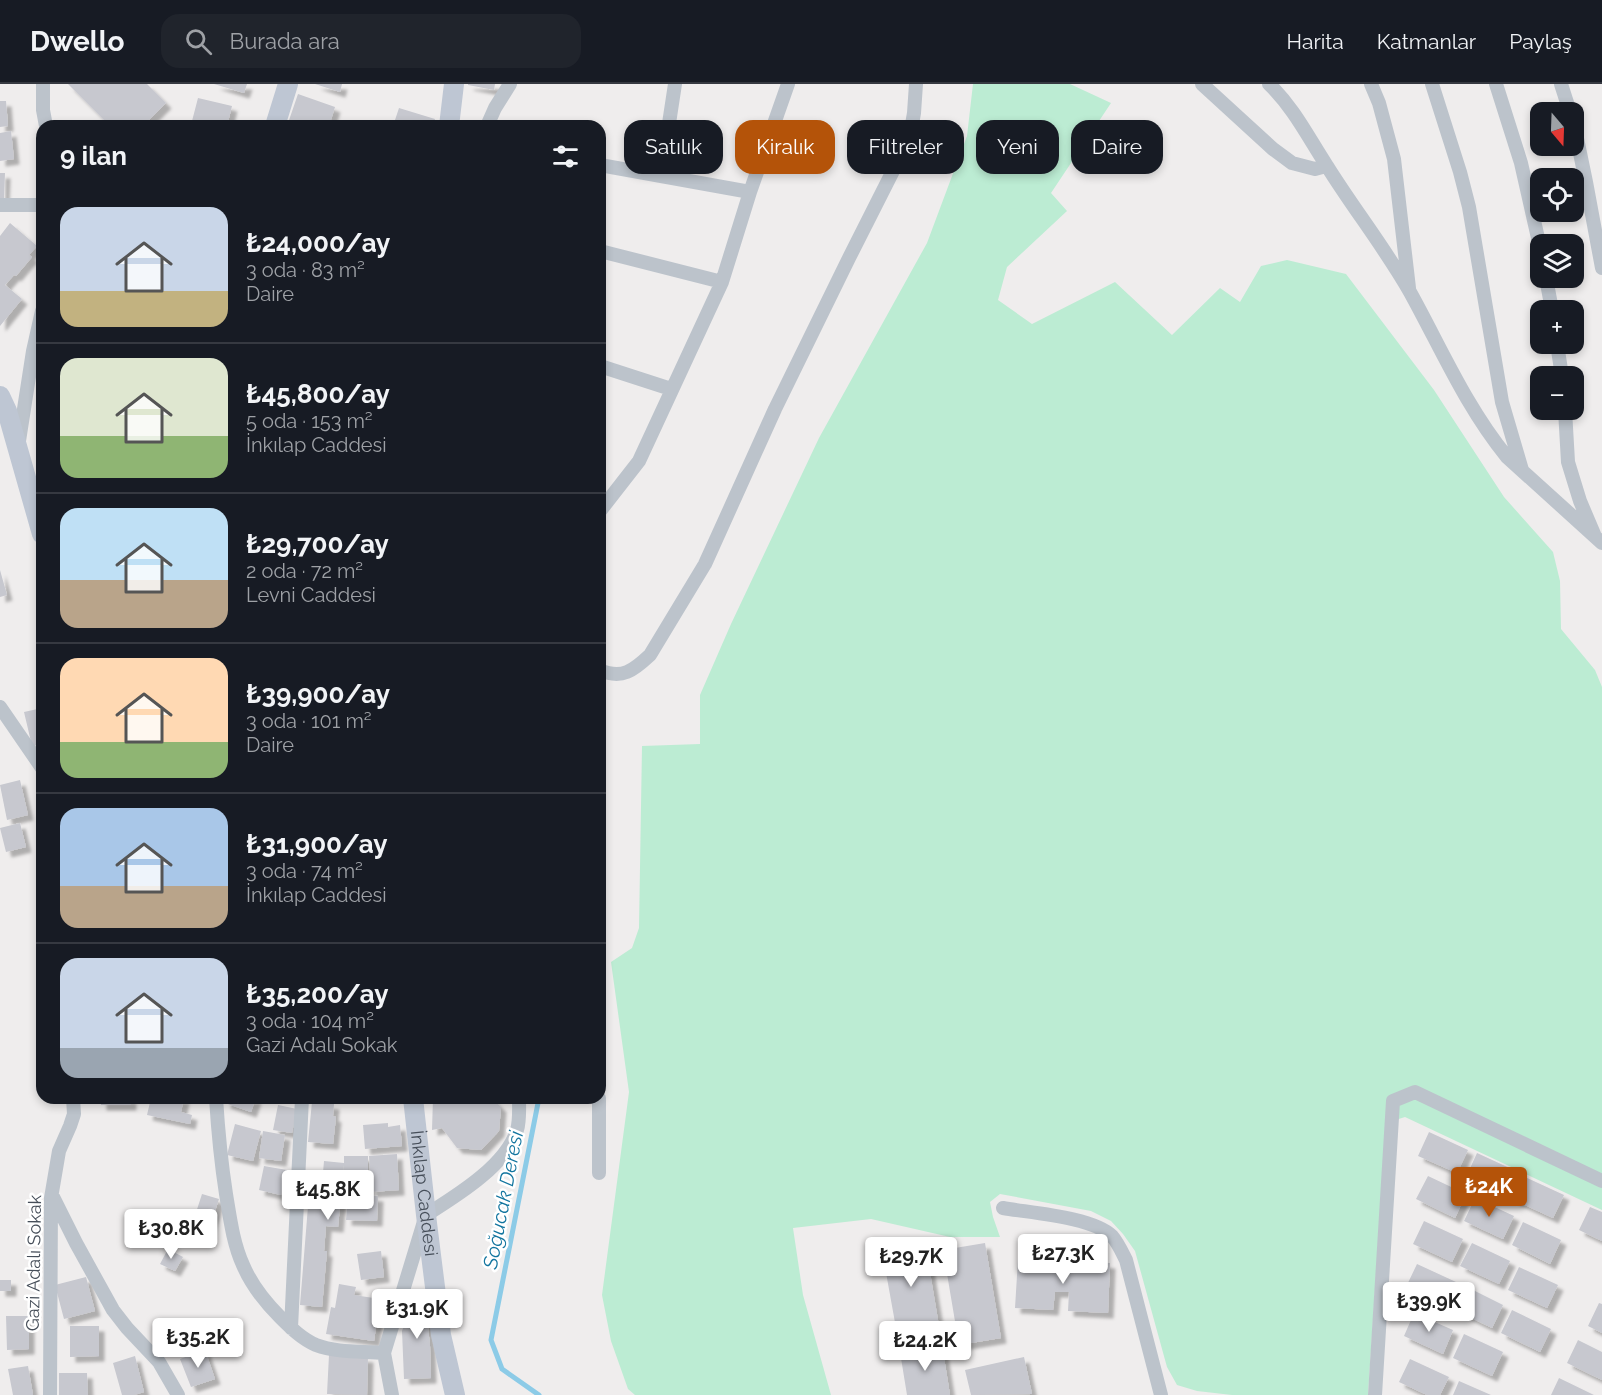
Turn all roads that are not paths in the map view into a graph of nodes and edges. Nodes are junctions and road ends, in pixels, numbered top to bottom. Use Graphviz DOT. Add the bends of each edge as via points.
graph roads {
  1 [pos="43,84"];
  2 [pos="288,84"];
  3 [pos="454,84"];
  4 [pos="510,84"];
  5 [pos="675,84"];
  6 [pos="788,84"];
  7 [pos="915,84"];
  8 [pos="1202,84"];
  9 [pos="1269,84"];
  10 [pos="1371,84"];
  11 [pos="1432,84"];
  12 [pos="1496,84"];
  13 [pos="1561,84"];
  14 [pos="1567,102"];
  15 [pos="45,120"];
  16 [pos="277,120"];
  17 [pos="451,120"];
  18 [pos="490,120"];
  19 [pos="1581,156"];
  20 [pos="606,166"];
  21 [pos="1326,166"];
  22 [pos="661,176"];
  23 [pos="750,192"];
  24 [pos="0,205"];
  25 [pos="36,205"];
  26 [pos="1537,234"];
  27 [pos="606,253"];
  28 [pos="1602,268"];
  29 [pos="722,282"];
  30 [pos="1409,291"];
  31 [pos="36,338"];
  32 [pos="606,368"];
  33 [pos="671,389"];
  34 [pos="0,396"];
  35 [pos="1566,420"];
  36 [pos="18,449"];
  37 [pos="1523,472"];
  38 [pos="606,503"];
  39 [pos="36,513"];
  40 [pos="1599,541"];
  41 [pos="606,672"];
  42 [pos="0,707"];
  43 [pos="36,759"];
  44 [pos="73,1104"];
  45 [pos="217,1104"];
  46 [pos="302,1104"];
  47 [pos="414,1104"];
  48 [pos="519,1104"];
  49 [pos="599,1104"];
  50 [pos="599,1173"];
  51 [pos="1602,1181"];
  52 [pos="51,1194"];
  53 [pos="1004,1208"];
  54 [pos="426,1215"];
  55 [pos="291,1328"];
  56 [pos="384,1353"];
  57 [pos="50,1395"];
  58 [pos="178,1395"];
  59 [pos="392,1395"];
  60 [pos="455,1395"];
  61 [pos="1161,1395"];
  62 [pos="1375,1395"];
  1 -- 15 [label="street"];
  2 -- 16 [label="street"];
  3 -- 17 [label="street"];
  4 -- 18 [label="street"];
  5 -- 22 [label="street"];
  6 -- 23 [label="street"];
  7 -- 41 [label="street" via="911,130 899,159 775,409 705,564 650,655 628,673"];
  8 -- 21 [label="street" via="1292,163 1315,169"];
  9 -- 21 [label="street" via="1298,119"];
  10 -- 30 [label="street" via="1394,159"];
  11 -- 37 [label="street" via="1469,207 1502,402"];
  12 -- 26 [label="street" via="1521,163"];
  13 -- 14 [label="street"];
  19 -- 28 [label="street"];
  20 -- 22 [label="street"];
  21 -- 30 [label="street"];
  22 -- 23 [label="street"];
  23 -- 29 [label="street"];
  24 -- 25 [label="street"];
  27 -- 29 [label="street"];
  29 -- 33 [label="street"];
  30 -- 37 [label="street" via="1478,417 1494,442"];
  31 -- 36 [label="street"];
  32 -- 33 [label="street"];
  33 -- 38 [label="street" via="639,461"];
  34 -- 36 [label="street"];
  35 -- 40 [label="street" via="1568,462 1580,501"];
  36 -- 39 [label="street"];
  37 -- 40 [label="street"];
  42 -- 43 [label="street"];
  44 -- 52 [label="street, Gazi Adalı Sokak" via="74,1114 59,1151"];
  45 -- 55 [label="street" via="225,1188 237,1249 255,1286"];
  46 -- 55 [label="street"];
  47 -- 54 [label="street, İnkılap Caddesi"];
  48 -- 54 [label="street" via="517,1130 502,1156 467,1188"];
  49 -- 50 [label="street"];
  51 -- 62 [label="street" via="1415,1092 1393,1101"];
  52 -- 57 [label="street, Gazi Adalı Sokak"];
  52 -- 58 [label="street" via="113,1310 159,1362"];
  53 -- 61 [label="street" via="1078,1221 1111,1235 1126,1260"];
  54 -- 56 [label="street"];
  54 -- 60 [label="street, İnkılap Caddesi" via="441,1335"];
  55 -- 56 [label="street" via="327,1349"];
  56 -- 59 [label="street"];
}
